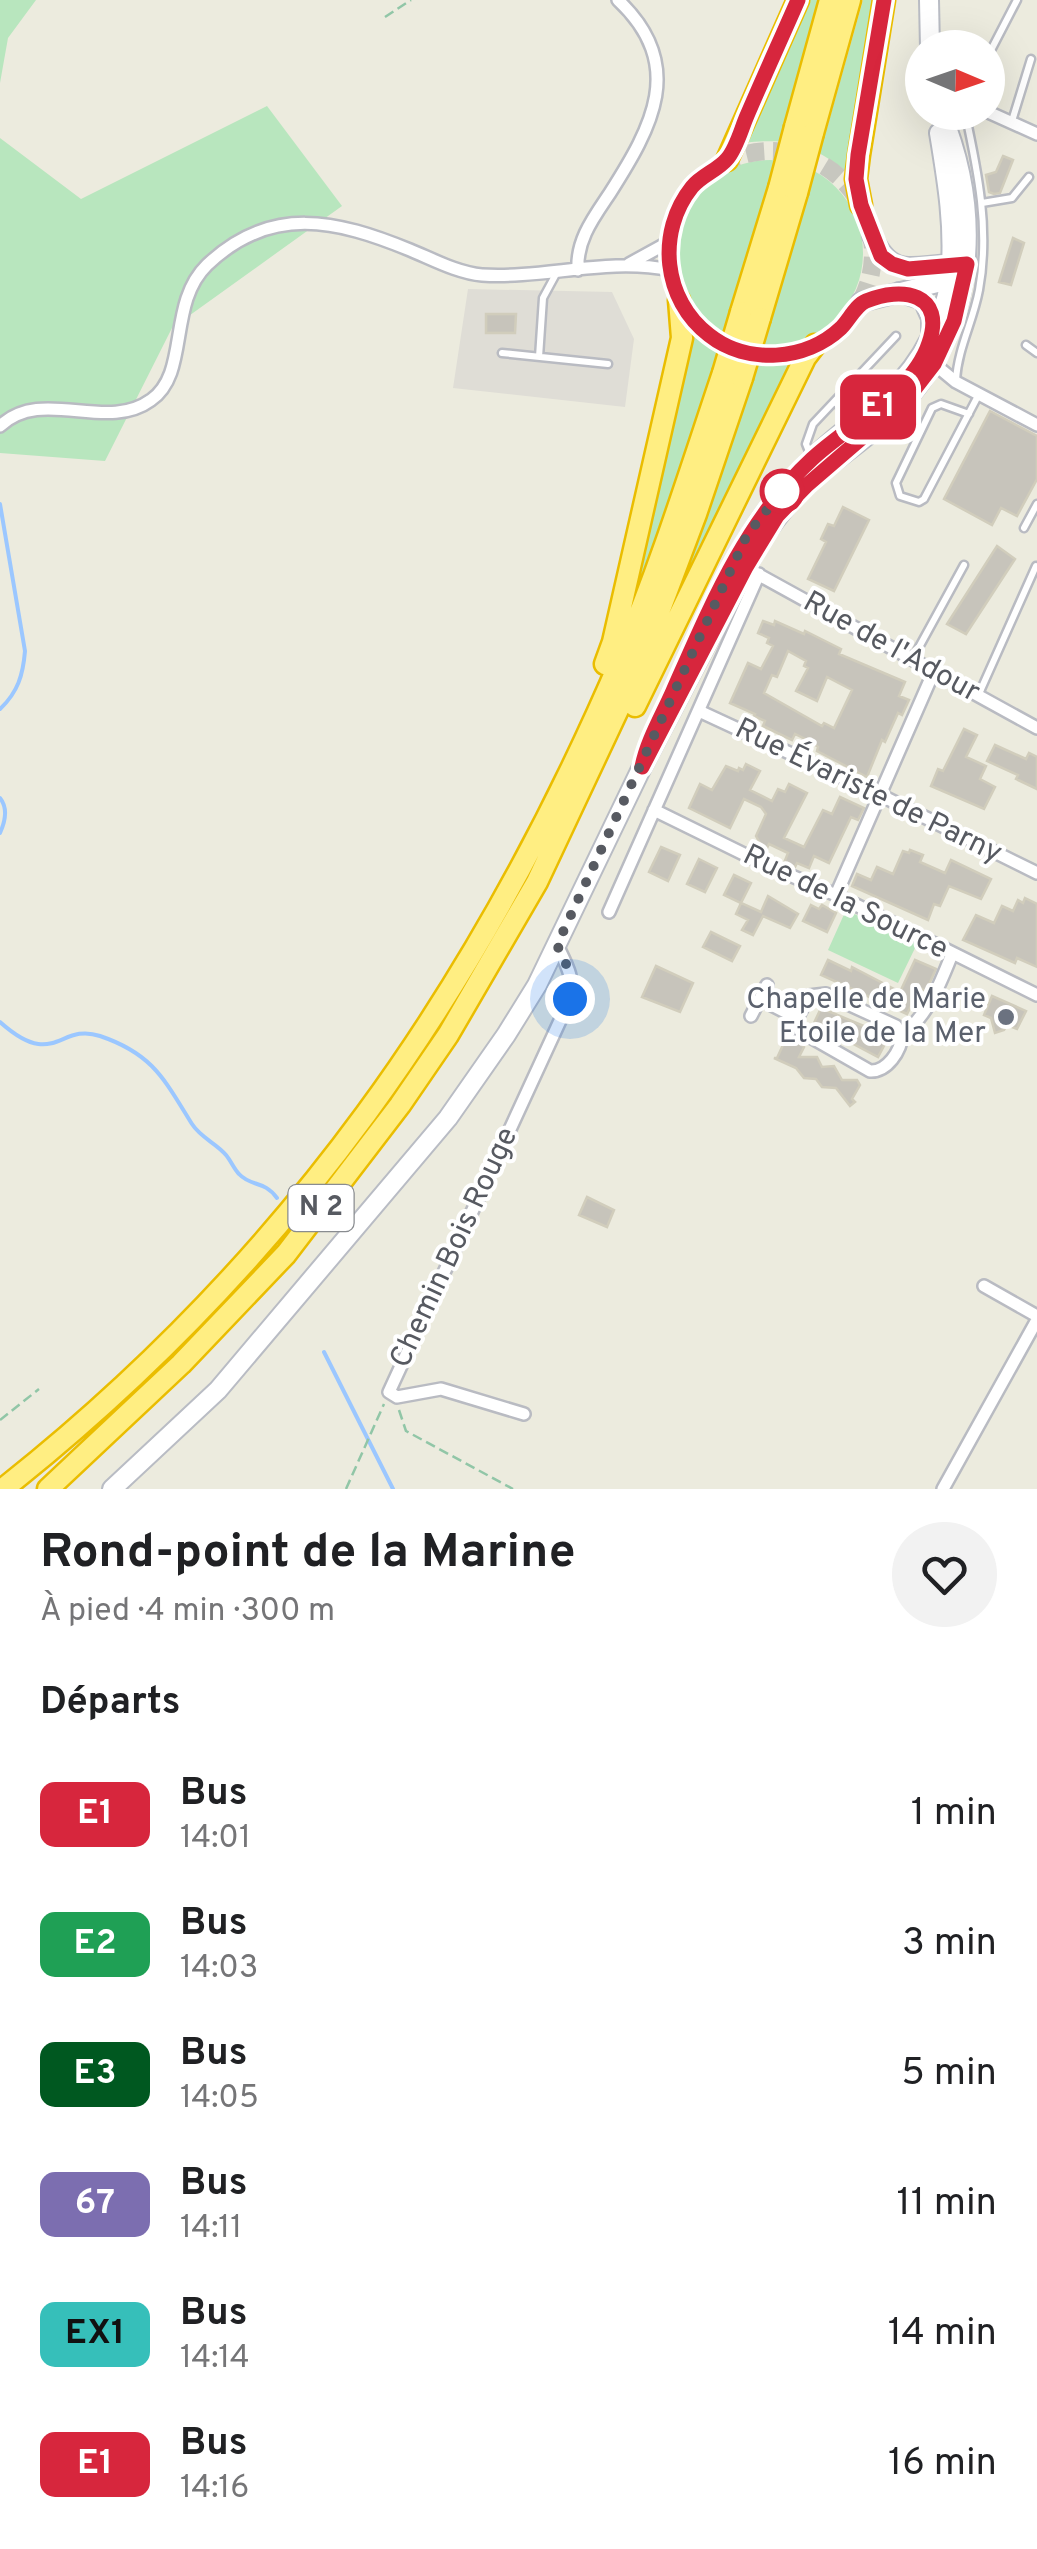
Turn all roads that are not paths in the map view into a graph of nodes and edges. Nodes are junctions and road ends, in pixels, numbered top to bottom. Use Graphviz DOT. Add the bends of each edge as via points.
graph roads {
  1 [pos="618,0"];
  2 [pos="798,0"];
  3 [pos="830,0"];
  4 [pos="850,0"];
  5 [pos="884,0"];
  6 [pos="929,0"];
  7 [pos="1017,0"];
  8 [pos="930,30"];
  9 [pos="1001,30"];
  10 [pos="1031,59"];
  11 [pos="1005,118"];
  12 [pos="1012,121"];
  13 [pos="804,130"];
  14 [pos="941,130"];
  15 [pos="945,130"];
  16 [pos="968,130"];
  17 [pos="1037,134"];
  18 [pos="727,160"];
  19 [pos="1030,177"];
  20 [pos="949,197"];
  21 [pos="982,203"];
  22 [pos="861,205"];
  23 [pos="872,236"];
  24 [pos="669,242"];
  25 [pos="628,264"];
  26 [pos="924,266"];
  27 [pos="578,270"];
  28 [pos="670,270"];
  29 [pos="958,271"];
  30 [pos="557,272"];
  31 [pos="898,292"];
  32 [pos="679,300"];
  33 [pos="861,302"];
  34 [pos="939,319"];
  35 [pos="896,336"];
  36 [pos="945,344"];
  37 [pos="815,345"];
  38 [pos="1026,345"];
  39 [pos="1037,352"];
  40 [pos="502,354"];
  41 [pos="539,357"];
  42 [pos="608,364"];
  43 [pos="934,364"];
  44 [pos="733,375"];
  45 [pos="956,382"];
  46 [pos="980,393"];
  47 [pos="834,402"];
  48 [pos="969,414"];
  49 [pos="858,424"];
  50 [pos="1037,425"];
  51 [pos="0,426"];
  52 [pos="817,465"];
  53 [pos="801,481"];
  54 [pos="1037,504"];
  55 [pos="1024,528"];
  56 [pos="964,565"];
  57 [pos="1036,566"];
  58 [pos="752,571"];
  59 [pos="912,660"];
  60 [pos="934,671"];
  61 [pos="978,696"];
  62 [pos="699,710"];
  63 [pos="1037,728"];
  64 [pos="642,767"];
  65 [pos="880,795"];
  66 [pos="654,810"];
  67 [pos="1037,874"];
  68 [pos="537,882"];
  69 [pos="836,895"];
  70 [pos="609,912"];
  71 [pos="557,945"];
  72 [pos="952,954"];
  73 [pos="766,985"];
  74 [pos="1037,995"];
  75 [pos="760,999"];
  76 [pos="752,1016"];
  77 [pos="434,1018"];
  78 [pos="797,1018"];
  79 [pos="902,1035"];
  80 [pos="984,1286"];
  81 [pos="1037,1318"];
  82 [pos="524,1414"];
  83 [pos="3,1489"];
  84 [pos="48,1489"];
  85 [pos="112,1489"];
  86 [pos="942,1489"];
  1 -- 27 [label="street" via="646,34 657,90 649,128 585,231"];
  2 -- 18 [label="highway"];
  3 -- 13 [label="highway, N 2"];
  4 -- 13 [label="highway, N 2"];
  5 -- 22 [label="highway" via="858,155"];
  6 -- 8 [label="main road"];
  7 -- 9 [label="lane"];
  10 -- 12 [label="lane"];
  11 -- 12 [label="street"];
  12 -- 17 [label="street"];
  13 -- 44 [label="highway, N 2, bridge"];
  14 -- 20 [label="main road"];
  15 -- 29 [label="main road" via="963,187 969,238"];
  16 -- 21 [label="lane"];
  19 -- 21 [label="lane" via="1012,198"];
  20 -- 26 [label="main road" via="944,244"];
  20 -- 29 [label="main road"];
  21 -- 36 [label="lane" via="982,266 972,319"];
  23 -- 26 [label="main road" via="892,264"];
  24 -- 25 [label="street"];
  25 -- 27 [label="street"];
  25 -- 28 [label="street"];
  26 -- 29 [label="main road"];
  27 -- 30 [label="street"];
  29 -- 31 [label="main road"];
  29 -- 34 [label="main road"];
  29 -- 36 [label="main road"];
  30 -- 41 [label="lane" via="543,298"];
  30 -- 51 [label="street" via="474,274 333,223 259,231 224,249 195,276 181,310 168,381 154,399 124,412 37,408"];
  31 -- 33 [label="main road"];
  31 -- 36 [label="main road" via="928,307"];
  32 -- 77 [label="highway" via="682,338 614,642 554,784"];
  34 -- 36 [label="main road"];
  34 -- 43 [label="main road" via="942,333 930,354"];
  35 -- 47 [label="lane"];
  36 -- 43 [label="main road"];
  36 -- 45 [label="lane" via="958,355"];
  36 -- 49 [label="main road"];
  37 -- 68 [label="highway" via="599,779"];
  38 -- 39 [label="lane"];
  40 -- 41 [label="lane"];
  41 -- 42 [label="lane"];
  43 -- 45 [label="street"];
  43 -- 52 [label="main road" via="907,399"];
  44 -- 68 [label="highway, N 2" via="696,514 638,665"];
  44 -- 77 [label="highway, N 2" via="580,752"];
  45 -- 46 [label="street"];
  46 -- 48 [label="lane"];
  46 -- 50 [label="street"];
  47 -- 49 [label="lane"];
  47 -- 52 [label="lane" via="808,434"];
  48 -- 48 [label="lane" via="947,404 932,408 896,483 900,496 924,499"];
  49 -- 52 [label="main road" via="853,438"];
  52 -- 53 [label="main road"];
  53 -- 58 [label="main road"];
  53 -- 64 [label="main road" via="747,535"];
  54 -- 55 [label="lane"];
  56 -- 59 [label="lane"];
  57 -- 61 [label="lane"];
  58 -- 59 [label="street, Rue de l'Adour"];
  58 -- 62 [label="street"];
  58 -- 64 [label="main road"];
  59 -- 60 [label="street, Rue de l'Adour"];
  60 -- 61 [label="street, Rue de l'Adour"];
  60 -- 65 [label="street"];
  61 -- 63 [label="street, Rue de l'Adour"];
  62 -- 65 [label="street, Rue Évariste de Parny"];
  62 -- 66 [label="street"];
  64 -- 71 [label="main road"];
  65 -- 67 [label="street, Rue Évariste de Parny"];
  65 -- 69 [label="street"];
  66 -- 69 [label="street, Rue de la Source"];
  66 -- 70 [label="street"];
  68 -- 84 [label="highway, N 2" via="448,1034 286,1254"];
  69 -- 72 [label="street, Rue de la Source"];
  71 -- 82 [label="street, Chemin Bois Rouge" via="570,972 570,999 393,1395 440,1389"];
  71 -- 85 [label="main road" via="448,1118 218,1390"];
  72 -- 74 [label="street, Rue de la Source"];
  72 -- 79 [label="street" via="934,998"];
  73 -- 75 [label="street"];
  75 -- 76 [label="street"];
  75 -- 78 [label="street"];
  77 -- 83 [label="highway, N 2" via="265,1243 118,1391"];
  78 -- 79 [label="street" via="809,996 826,994 896,1026"];
  78 -- 79 [label="street" via="800,1031 876,1072 887,1066"];
  80 -- 81 [label="street"];
  81 -- 86 [label="street"];
}
